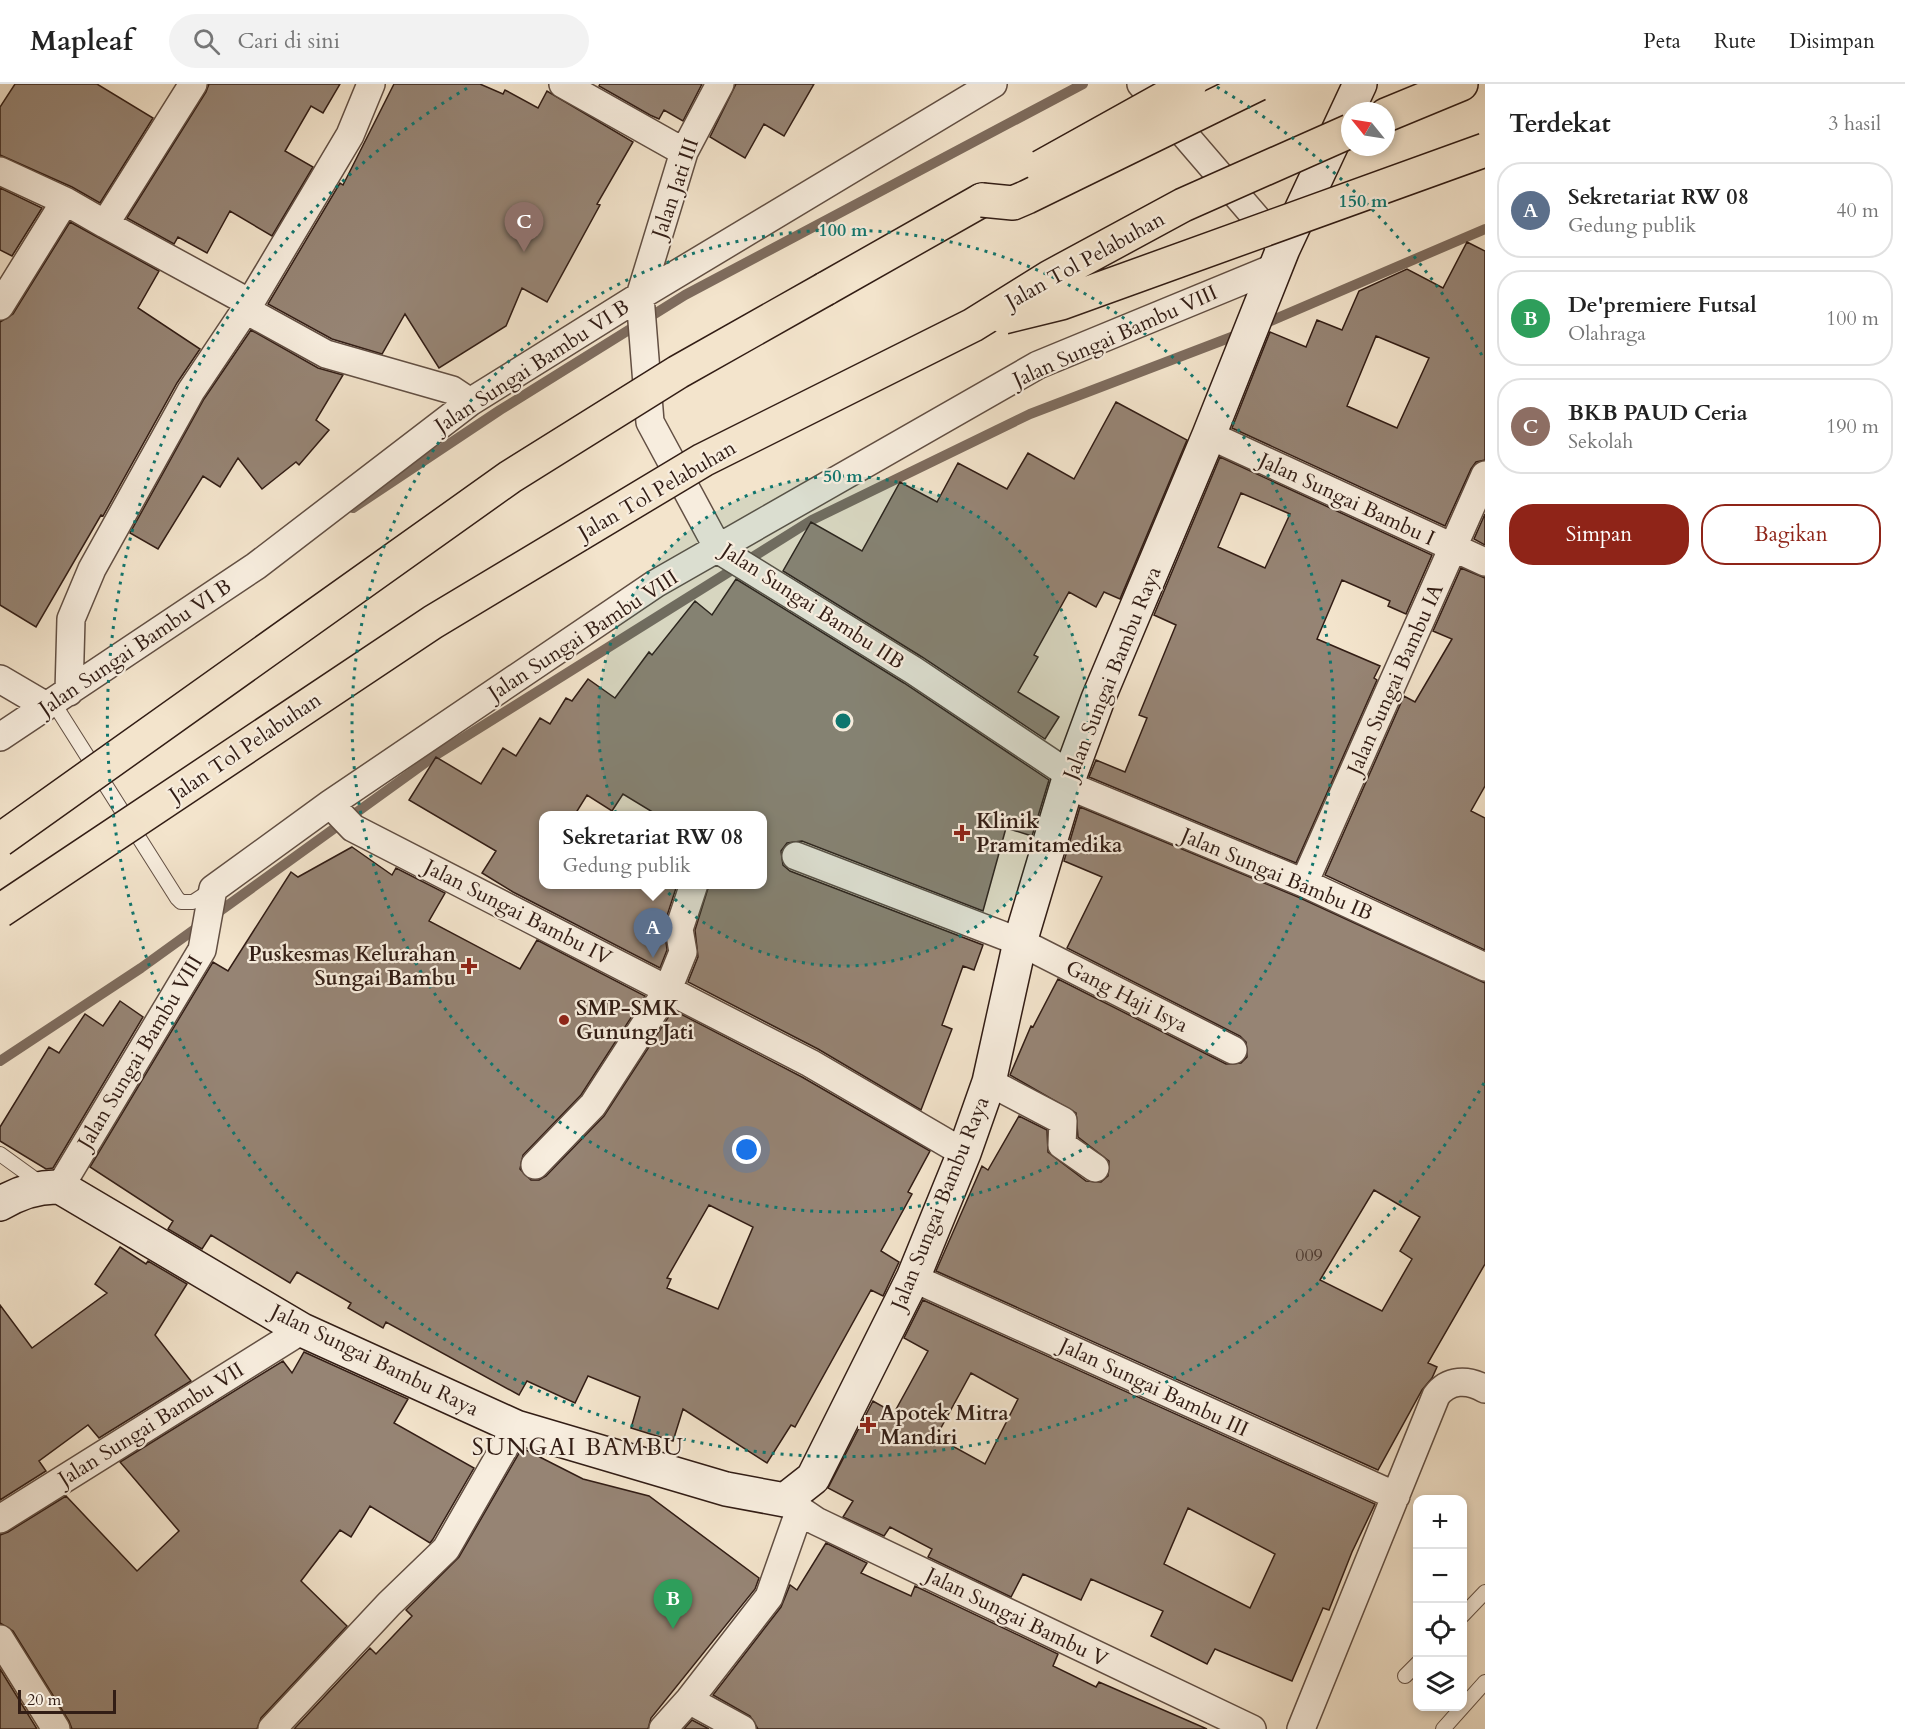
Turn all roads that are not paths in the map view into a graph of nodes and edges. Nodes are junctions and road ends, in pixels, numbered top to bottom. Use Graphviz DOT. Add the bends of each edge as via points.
graph roads {
  1 [pos="194,84"];
  2 [pos="371,84"];
  3 [pos="562,84"];
  4 [pos="720,84"];
  5 [pos="993,84"];
  6 [pos="1141,84"];
  7 [pos="1190,84"];
  8 [pos="1258,84"];
  9 [pos="1360,84"];
  10 [pos="1461,84"];
  11 [pos="1395,112"];
  12 [pos="1341,135"];
  13 [pos="1485,150"];
  14 [pos="684,152"];
  15 [pos="0,171"];
  16 [pos="982,200"];
  17 [pos="64,201"];
  18 [pos="105,224"];
  19 [pos="1280,258"];
  20 [pos="640,305"];
  21 [pos="0,306"];
  22 [pos="248,306"];
  23 [pos="973,325"];
  24 [pos="470,402"];
  25 [pos="1209,435"];
  26 [pos="1485,475"];
  27 [pos="1453,549"];
  28 [pos="723,552"];
  29 [pos="1485,562"];
  30 [pos="0,679"];
  31 [pos="58,706"];
  32 [pos="0,737"];
  33 [pos="1069,780"];
  34 [pos="331,805"];
  35 [pos="0,840"];
  36 [pos="796,856"];
  37 [pos="1304,883"];
  38 [pos="693,889"];
  39 [pos="211,896"];
  40 [pos="0,911"];
  41 [pos="1020,942"];
  42 [pos="1485,967"];
  43 [pos="668,989"];
  44 [pos="1233,1050"];
  45 [pos="989,1082"];
  46 [pos="964,1153"];
  47 [pos="0,1154"];
  48 [pos="535,1165"];
  49 [pos="1095,1168"];
  50 [pos="52,1186"];
  51 [pos="0,1204"];
  52 [pos="913,1278"];
  53 [pos="302,1330"];
  54 [pos="1485,1389"];
  55 [pos="516,1427"];
  56 [pos="1396,1496"];
  57 [pos="792,1506"];
  58 [pos="0,1519"];
  59 [pos="1485,1592"];
  60 [pos="1467,1611"];
  61 [pos="0,1639"];
  62 [pos="1413,1668"];
  63 [pos="1405,1676"];
  64 [pos="1485,1682"];
  65 [pos="690,1700"];
  66 [pos="57,1729"];
  67 [pos="272,1729"];
  68 [pos="663,1729"];
  69 [pos="742,1729"];
  70 [pos="1251,1729"];
  71 [pos="1301,1729"];
  72 [pos="1443,1729"];
  1 -- 18 [label="street"];
  2 -- 22 [label="street" via="350,135"];
  3 -- 14 [label="street"];
  4 -- 14 [label="street, Jalan Jati III"];
  5 -- 20 [label="street, Jalan Sungai Bambu VI B"];
  6 -- 19 [label="street"];
  7 -- 16 [label="highway, bridge"];
  8 -- 16 [label="highway, bridge" via="1027,197 1012,203"];
  9 -- 19 [label="street, Jalan Sungai Bambu Raya"];
  10 -- 11 [label="highway"];
  12 -- 23 [label="highway, Jalan Tol Pelabuhan, bridge" via="1183,205 1050,276"];
  13 -- 23 [label="highway, bridge" via="1061,303"];
  14 -- 20 [label="street, Jalan Jati III"];
  15 -- 17 [label="street"];
  16 -- 35 [label="highway, bridge" via="678,372 510,477"];
  17 -- 18 [label="street"];
  17 -- 21 [label="street"];
  18 -- 22 [label="street"];
  19 -- 25 [label="street, Jalan Sungai Bambu Raya"];
  19 -- 28 [label="street, Jalan Sungai Bambu VIII" via="1038,365"];
  20 -- 24 [label="street, Jalan Sungai Bambu VI B"];
  20 -- 28 [label="street, Jalan Sungai Bambu IIB" via="650,422"];
  22 -- 24 [label="street" via="326,354 452,390"];
  22 -- 31 [label="street" via="192,391 92,569 71,619"];
  23 -- 40 [label="highway, Jalan Tol Pelabuhan, bridge" via="703,460 493,586"];
  24 -- 31 [label="street, Jalan Sungai Bambu VI B" via="256,566"];
  25 -- 27 [label="street, Jalan Sungai Bambu I"];
  25 -- 33 [label="street, Jalan Sungai Bambu Raya" via="1098,699"];
  26 -- 27 [label="street, Jalan Sungai Bambu IA"];
  27 -- 29 [label="street, Jalan Sungai Bambu I"];
  27 -- 37 [label="street, Jalan Sungai Bambu IA"];
  28 -- 33 [label="street, Jalan Sungai Bambu IIB" via="913,670"];
  28 -- 34 [label="street, Jalan Sungai Bambu VIII" via="655,584"];
  30 -- 31 [label="street"];
  31 -- 32 [label="street, Jalan Sungai Bambu VI B"];
  31 -- 39 [label="lane" via="177,898 193,902"];
  33 -- 37 [label="street, Jalan Sungai Bambu IB"];
  33 -- 41 [label="street, Jalan Sungai Bambu Raya"];
  34 -- 39 [label="street, Jalan Sungai Bambu VIII"];
  34 -- 43 [label="street, Jalan Sungai Bambu IV" via="353,828"];
  36 -- 41 [label="street, Gang Haji Isya"];
  37 -- 42 [label="street, Jalan Sungai Bambu IB"];
  38 -- 43 [label="street" via="679,929 683,952"];
  39 -- 50 [label="street, Jalan Sungai Bambu VIII" via="202,950"];
  41 -- 44 [label="street, Gang Haji Isya"];
  41 -- 45 [label="street, Jalan Sungai Bambu Raya"];
  43 -- 46 [label="street, Jalan Sungai Bambu IV" via="810,1063"];
  43 -- 48 [label="street" via="593,1105"];
  45 -- 46 [label="street, Jalan Sungai Bambu Raya"];
  45 -- 49 [label="street" via="1063,1121 1062,1145"];
  46 -- 52 [label="street, Jalan Sungai Bambu Raya"];
  47 -- 50 [label="lane"];
  50 -- 51 [label="street"];
  50 -- 53 [label="street, Jalan Sungai Bambu Raya"];
  52 -- 56 [label="street, Jalan Sungai Bambu III"];
  52 -- 57 [label="street, Jalan Sungai Bambu Raya" via="813,1478"];
  53 -- 55 [label="street, Jalan Sungai Bambu Raya"];
  53 -- 58 [label="street, Jalan Sungai Bambu VII"];
  54 -- 56 [label="street" via="1460,1381 1442,1388"];
  55 -- 57 [label="street, Jalan Sungai Bambu Raya"];
  55 -- 67 [label="street" via="446,1550"];
  56 -- 71 [label="street"];
  57 -- 65 [label="street" via="769,1597"];
  57 -- 70 [label="street, Jalan Sungai Bambu V"];
  59 -- 60 [label="lane"];
  61 -- 66 [label="street"];
  62 -- 63 [label="lane"];
  64 -- 72 [label="lane"];
  65 -- 68 [label="street"];
  65 -- 69 [label="street"];
}
